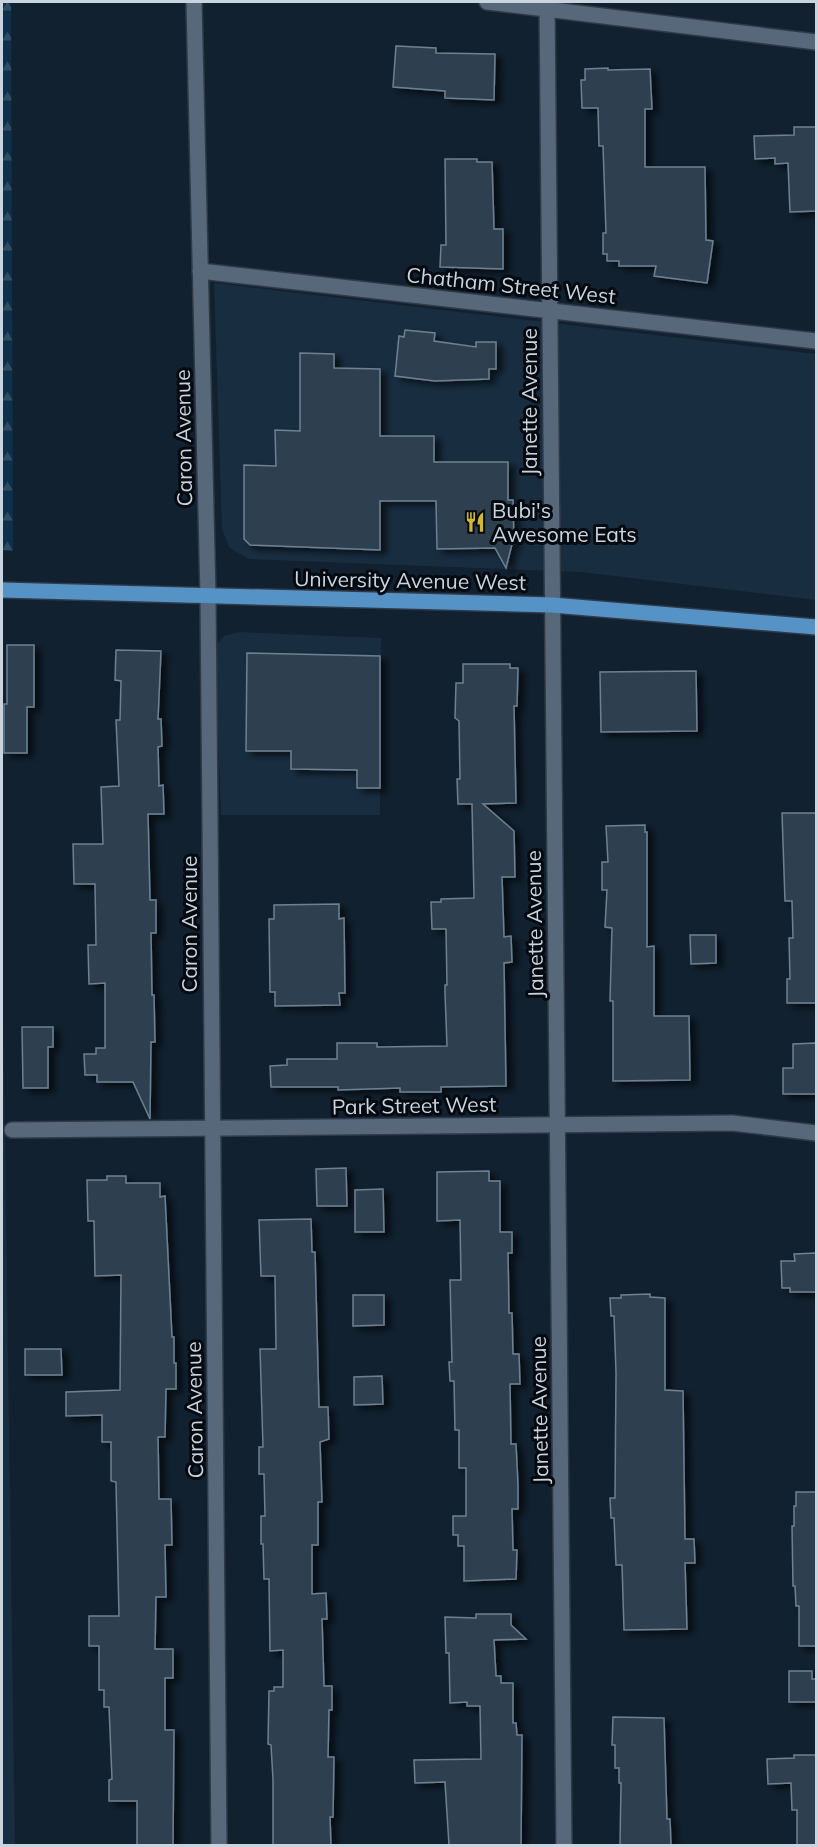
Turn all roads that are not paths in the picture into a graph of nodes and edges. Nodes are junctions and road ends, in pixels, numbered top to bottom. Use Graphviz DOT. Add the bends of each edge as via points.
graph roads {
  1 [pos="194,2"];
  2 [pos="487,2"];
  3 [pos="547,5"];
  4 [pos="816,42"];
  5 [pos="200,271"];
  6 [pos="549,311"];
  7 [pos="816,341"];
  8 [pos="2,590"];
  9 [pos="208,596"];
  10 [pos="552,605"];
  11 [pos="816,627"];
  12 [pos="557,1125"];
  13 [pos="212,1128"];
  14 [pos="12,1130"];
  15 [pos="816,1133"];
  16 [pos="219,1845"];
  17 [pos="564,1845"];
  1 -- 5 [label="street, Caron Avenue"];
  2 -- 3 [label="street"];
  3 -- 4 [label="street"];
  3 -- 6 [label="street, Janette Avenue"];
  5 -- 6 [label="street, Chatham Street West"];
  5 -- 9 [label="street, Caron Avenue"];
  6 -- 7 [label="street, Chatham Street West"];
  6 -- 10 [label="street, Janette Avenue"];
  8 -- 9 [label="main road, University Avenue West"];
  9 -- 10 [label="main road, University Avenue West"];
  9 -- 13 [label="street, Caron Avenue"];
  10 -- 11 [label="main road, University Avenue West"];
  10 -- 12 [label="street, Janette Avenue"];
  12 -- 13 [label="street, Park Street West"];
  12 -- 15 [label="street, Park Street West" via="732,1123"];
  12 -- 17 [label="street, Janette Avenue"];
  13 -- 14 [label="street, Park Street West"];
  13 -- 16 [label="street, Caron Avenue"];
}
